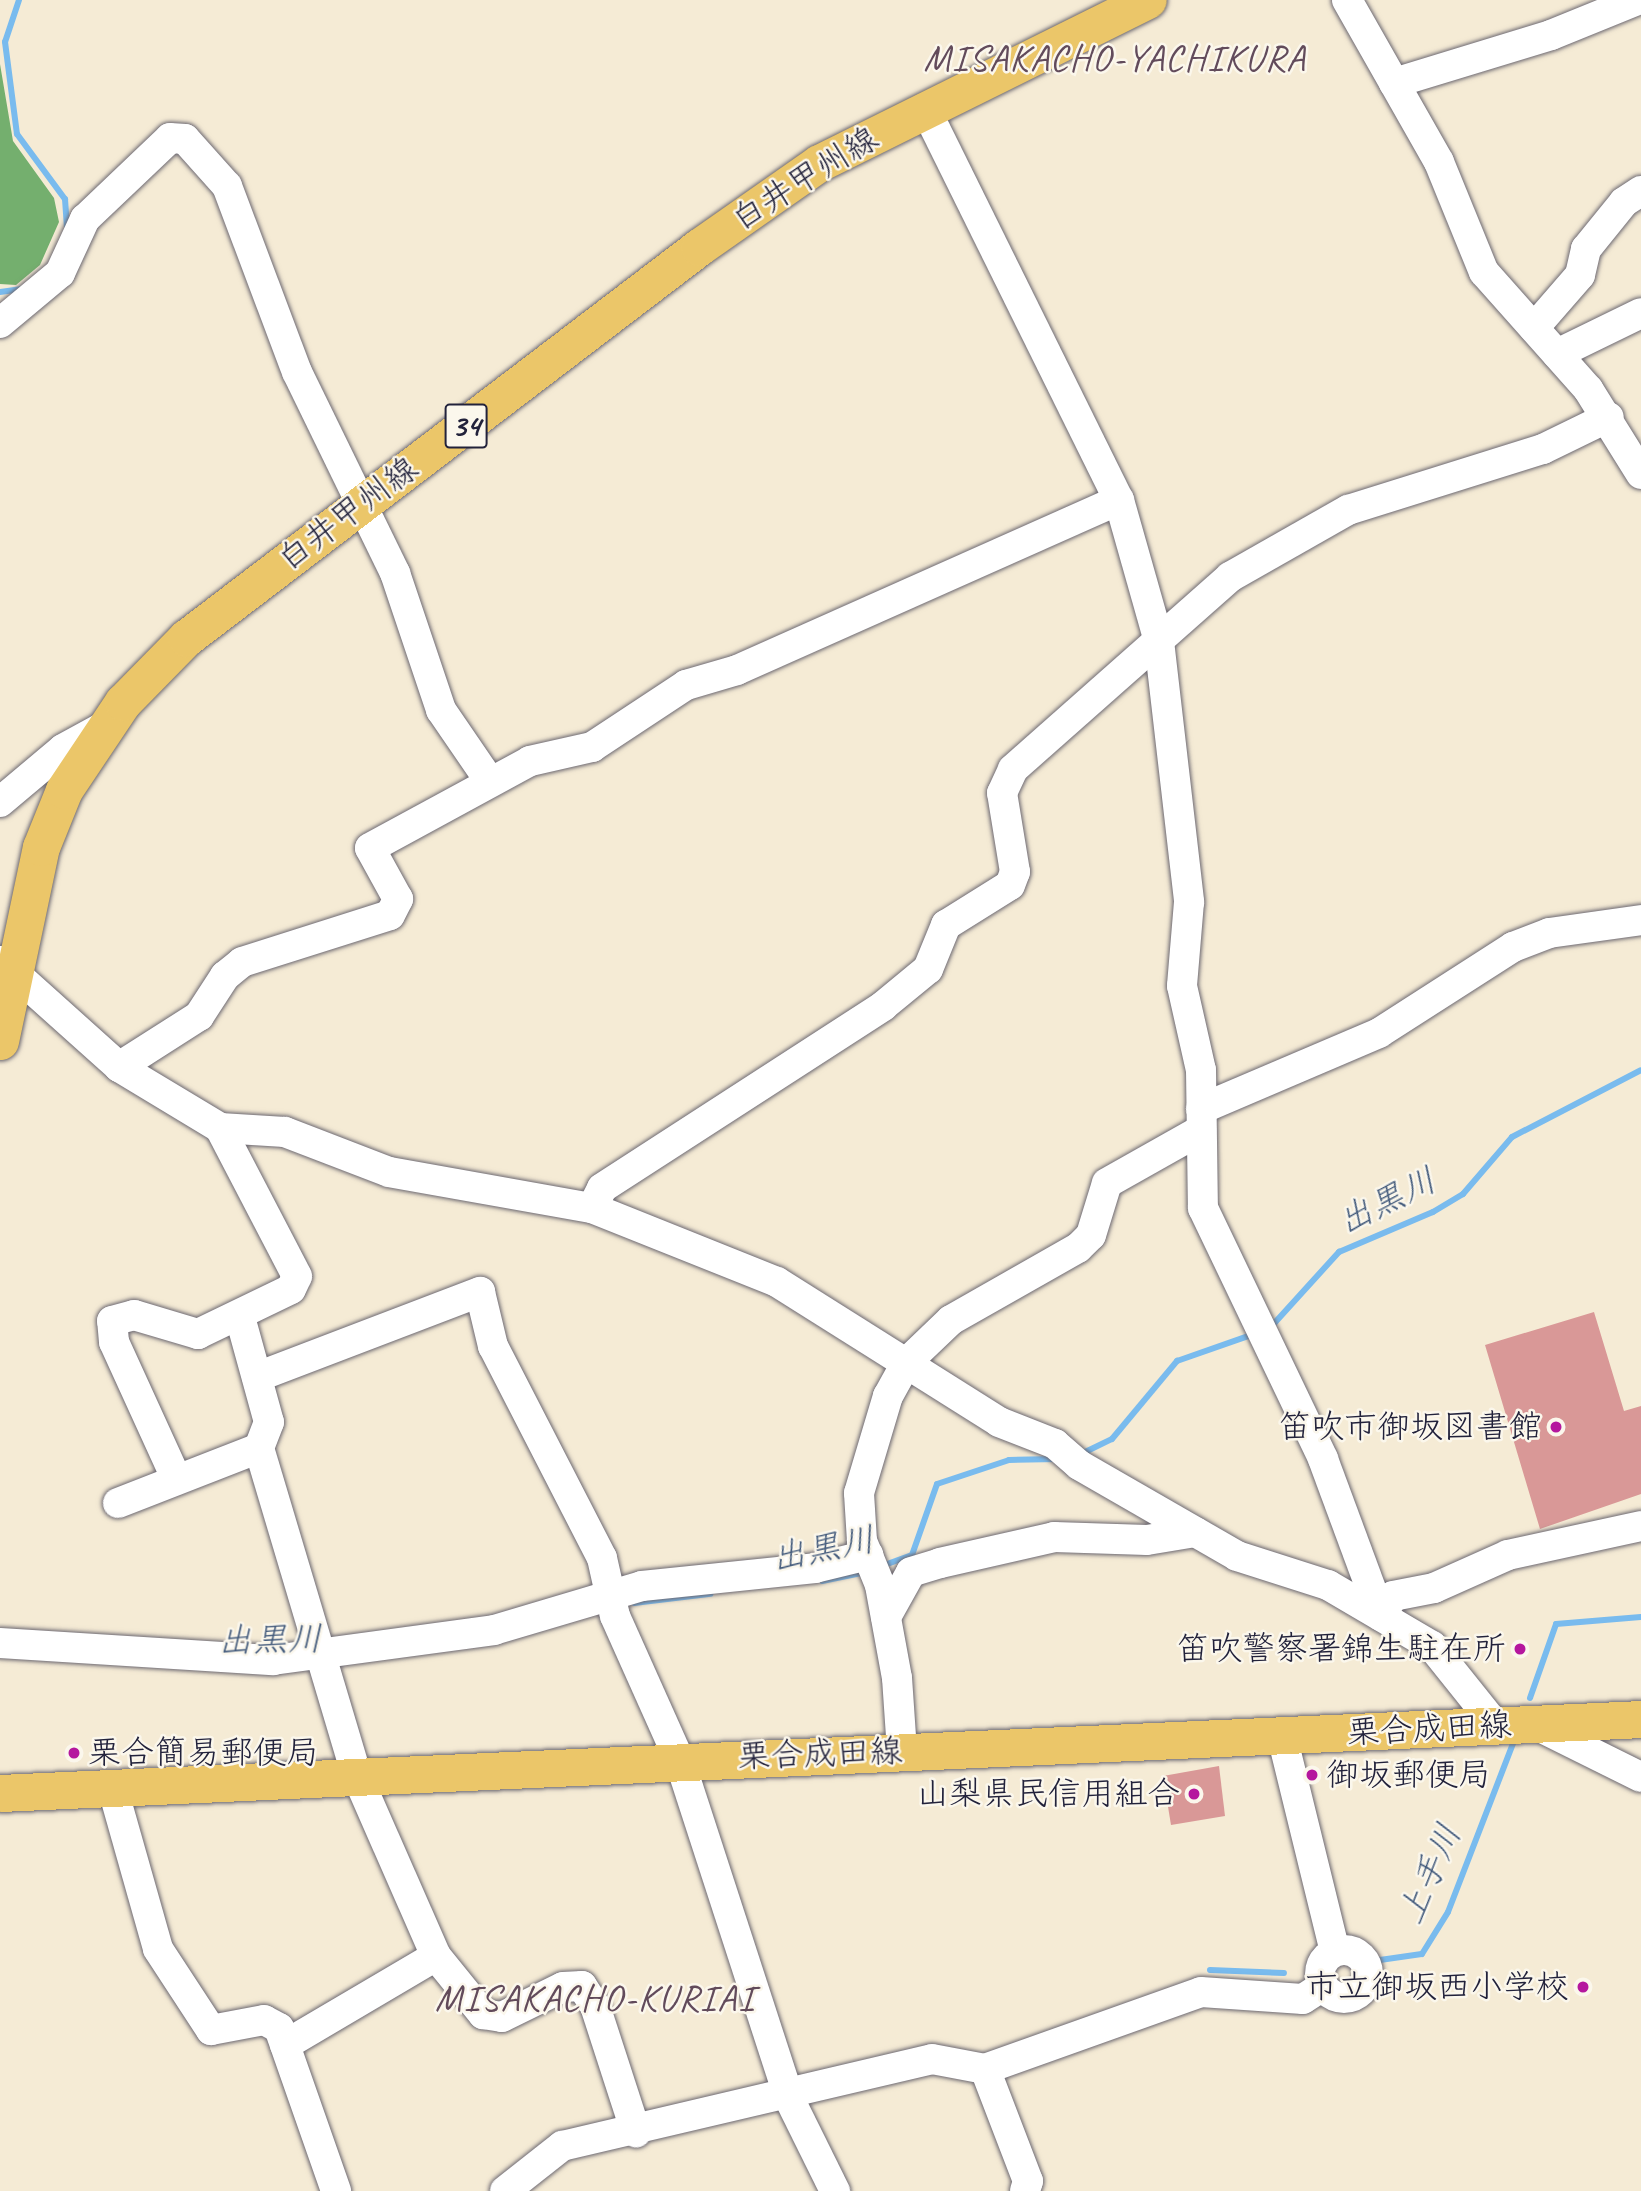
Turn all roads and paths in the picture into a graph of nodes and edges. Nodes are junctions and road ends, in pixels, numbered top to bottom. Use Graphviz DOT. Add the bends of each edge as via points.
graph roads {
  1 [pos="1148,0"];
  2 [pos="1347,0"];
  3 [pos="1637,0"];
  4 [pos="1394,83"];
  5 [pos="925,108"];
  6 [pos="1641,191"];
  7 [pos="1641,313"];
  8 [pos="0,323"];
  9 [pos="1534,328"];
  10 [pos="1557,354"];
  11 [pos="1609,417"];
  12 [pos="1641,474"];
  13 [pos="1119,500"];
  14 [pos="362,504"];
  15 [pos="1159,641"];
  16 [pos="103,727"];
  17 [pos="489,780"];
  18 [pos="0,802"];
  19 [pos="1641,920"];
  20 [pos="6,965"];
  21 [pos="0,1041"];
  22 [pos="119,1067"];
  23 [pos="1201,1119"];
  24 [pos="220,1128"];
  25 [pos="592,1208"];
  26 [pos="240,1317"];
  27 [pos="906,1363"];
  28 [pos="257,1377"];
  29 [pos="259,1448"];
  30 [pos="176,1478"];
  31 [pos="118,1503"];
  32 [pos="1641,1526"];
  33 [pos="1195,1532"];
  34 [pos="874,1569"];
  35 [pos="612,1606"];
  36 [pos="1381,1616"];
  37 [pos="886,1617"];
  38 [pos="0,1643"];
  39 [pos="321,1652"];
  40 [pos="1641,1719"];
  41 [pos="1534,1724"];
  42 [pos="1496,1726"];
  43 [pos="1282,1736"];
  44 [pos="902,1751"];
  45 [pos="679,1759"];
  46 [pos="357,1776"];
  47 [pos="1641,1777"];
  48 [pos="112,1786"];
  49 [pos="0,1793"];
  50 [pos="1335,1951"];
  51 [pos="436,1956"];
  52 [pos="1323,1986"];
  53 [pos="285,2045"];
  54 [pos="985,2069"];
  55 [pos="789,2098"];
  56 [pos="636,2132"];
  57 [pos="336,2191"];
  58 [pos="505,2191"];
  59 [pos="835,2191"];
  60 [pos="1025,2191"];
  1 -- 5 [label="main road, 白井甲州線 / 34"];
  2 -- 4 [label="street"];
  3 -- 4 [label="street"];
  4 -- 9 [label="street" via="1439,162 1484,272"];
  5 -- 13 [label="street"];
  5 -- 14 [label="main road, 白井甲州線 / 34" via="819,163 755,206"];
  6 -- 9 [label="street" via="1594,240 1580,275"];
  7 -- 10 [label="street"];
  8 -- 14 [label="street" via="60,273 85,219 170,138 185,139 227,186 297,372"];
  9 -- 10 [label="street"];
  10 -- 11 [label="street"];
  11 -- 12 [label="street"];
  11 -- 15 [label="street" via="1543,449 1312,525 1230,577"];
  13 -- 15 [label="street"];
  13 -- 17 [label="street" via="737,670 686,685 592,747 530,761"];
  14 -- 16 [label="main road, 白井甲州線 / 34" via="186,638"];
  14 -- 17 [label="street" via="395,573 441,710"];
  15 -- 23 [label="street" via="1189,902 1182,986 1201,1070"];
  15 -- 25 [label="street" via="1013,769 1002,793 1015,872 1010,885 946,925 928,969 872,1013 602,1188"];
  16 -- 18 [label="street" via="63,749"];
  16 -- 20 [label="main road, 白井甲州線 / 34" via="50,822"];
  17 -- 22 [label="street" via="370,848 398,900 390,915 242,962 225,975 199,1016"];
  19 -- 23 [label="street" via="1549,933 1513,947 1379,1033"];
  20 -- 21 [label="main road, 白井甲州線 / 34"];
  20 -- 22 [label="street"];
  22 -- 24 [label="street"];
  23 -- 27 [label="street" via="1107,1183 1091,1235 1078,1248 951,1320"];
  23 -- 36 [label="street" via="1203,1208 1323,1459"];
  24 -- 25 [label="street" via="285,1132 389,1172"];
  24 -- 26 [label="street" via="297,1276 291,1289"];
  25 -- 27 [label="street" via="778,1282"];
  26 -- 28 [label="street"];
  26 -- 30 [label="street" via="198,1334 134,1314 112,1321 114,1342"];
  27 -- 33 [label="street" via="999,1422 1068,1456"];
  27 -- 34 [label="street" via="888,1396 859,1493"];
  28 -- 29 [label="street" via="269,1422"];
  28 -- 35 [label="street" via="480,1292 493,1346 602,1558"];
  29 -- 30 [label="street"];
  29 -- 39 [label="street"];
  30 -- 31 [label="street"];
  32 -- 36 [label="street" via="1508,1555 1434,1588 1393,1596"];
  33 -- 36 [label="street" via="1237,1556 1328,1585"];
  33 -- 37 [label="street" via="1147,1540 1054,1537 940,1563 911,1572"];
  34 -- 35 [label="street"];
  34 -- 37 [label="street"];
  35 -- 39 [label="street" via="494,1630"];
  35 -- 45 [label="street"];
  36 -- 42 [label="street" via="1432,1646"];
  37 -- 44 [label="street"];
  38 -- 39 [label="street" via="251,1660"];
  39 -- 46 [label="street"];
  40 -- 41 [label="main road, 栗合成田線"];
  41 -- 42 [label="main road, 栗合成田線"];
  41 -- 47 [label="street"];
  42 -- 43 [label="main road, 栗合成田線"];
  43 -- 44 [label="main road, 栗合成田線"];
  43 -- 50 [label="street"];
  44 -- 45 [label="main road, 栗合成田線"];
  45 -- 46 [label="main road, 栗合成田線"];
  45 -- 55 [label="street"];
  46 -- 48 [label="main road, 栗合成田線"];
  46 -- 51 [label="street"];
  48 -- 49 [label="main road, 栗合成田線"];
  48 -- 53 [label="street" via="158,1949 211,2031 264,2020 279,2028"];
  50 -- 52 [label="street" via="1321,1966"];
  50 -- 52 [label="street" via="1359,1955 1368,1969 1365,1986 1344,1998"];
  51 -- 53 [label="street"];
  51 -- 56 [label="street" via="483,2014 502,2017 563,1987 582,1986 595,2006"];
  52 -- 54 [label="street" via="1303,1999 1201,1992"];
  53 -- 57 [label="street"];
  54 -- 55 [label="street" via="933,2059"];
  54 -- 60 [label="street" via="1028,2181"];
  55 -- 56 [label="street"];
  55 -- 59 [label="street"];
  56 -- 58 [label="street" via="562,2146"];
}
